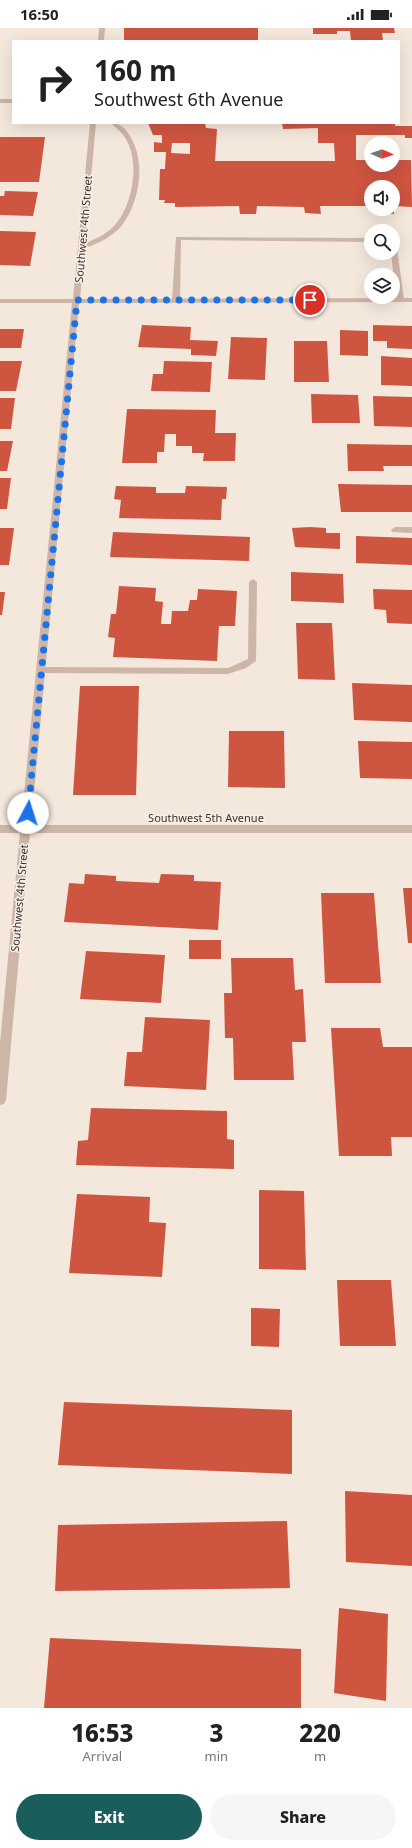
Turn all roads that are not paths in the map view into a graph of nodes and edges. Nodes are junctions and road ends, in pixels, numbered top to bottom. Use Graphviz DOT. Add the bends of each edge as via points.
graph roads {
  1 [pos="102,28"];
  2 [pos="101,40"];
  3 [pos="0,101"];
  4 [pos="12,101"];
  5 [pos="93,124"];
  6 [pos="116,124"];
  7 [pos="364,240"];
  8 [pos="81,248"];
  9 [pos="0,300"];
  10 [pos="77,300"];
  11 [pos="364,300"];
  12 [pos="400,300"];
  13 [pos="412,300"];
  14 [pos="176,301"];
  15 [pos="396,530"];
  16 [pos="412,530"];
  17 [pos="253,582"];
  18 [pos="41,670"];
  19 [pos="0,829"];
  20 [pos="26,829"];
  21 [pos="412,829"];
  22 [pos="0,1100"];
  1 -- 2 [label="street"];
  3 -- 4 [label="street"];
  5 -- 8 [label="street, Southwest 4th Street"];
  6 -- 8 [label="street" via="128,138 132,149 136,168 135,186 120,223 104,238"];
  7 -- 14 [label="street" via="178,238"];
  8 -- 10 [label="street, Southwest 4th Street"];
  9 -- 10 [label="street"];
  10 -- 14 [label="street"];
  10 -- 18 [label="street, Southwest 4th Street"];
  11 -- 14 [label="street"];
  12 -- 13 [label="street"];
  15 -- 16 [label="street"];
  17 -- 18 [label="street" via="252,661 243,666 228,671"];
  18 -- 20 [label="street, Southwest 4th Street"];
  19 -- 20 [label="street, Southwest 5th Avenue"];
  20 -- 21 [label="street, Southwest 5th Avenue"];
  20 -- 22 [label="street, Southwest 4th Street"];
}
